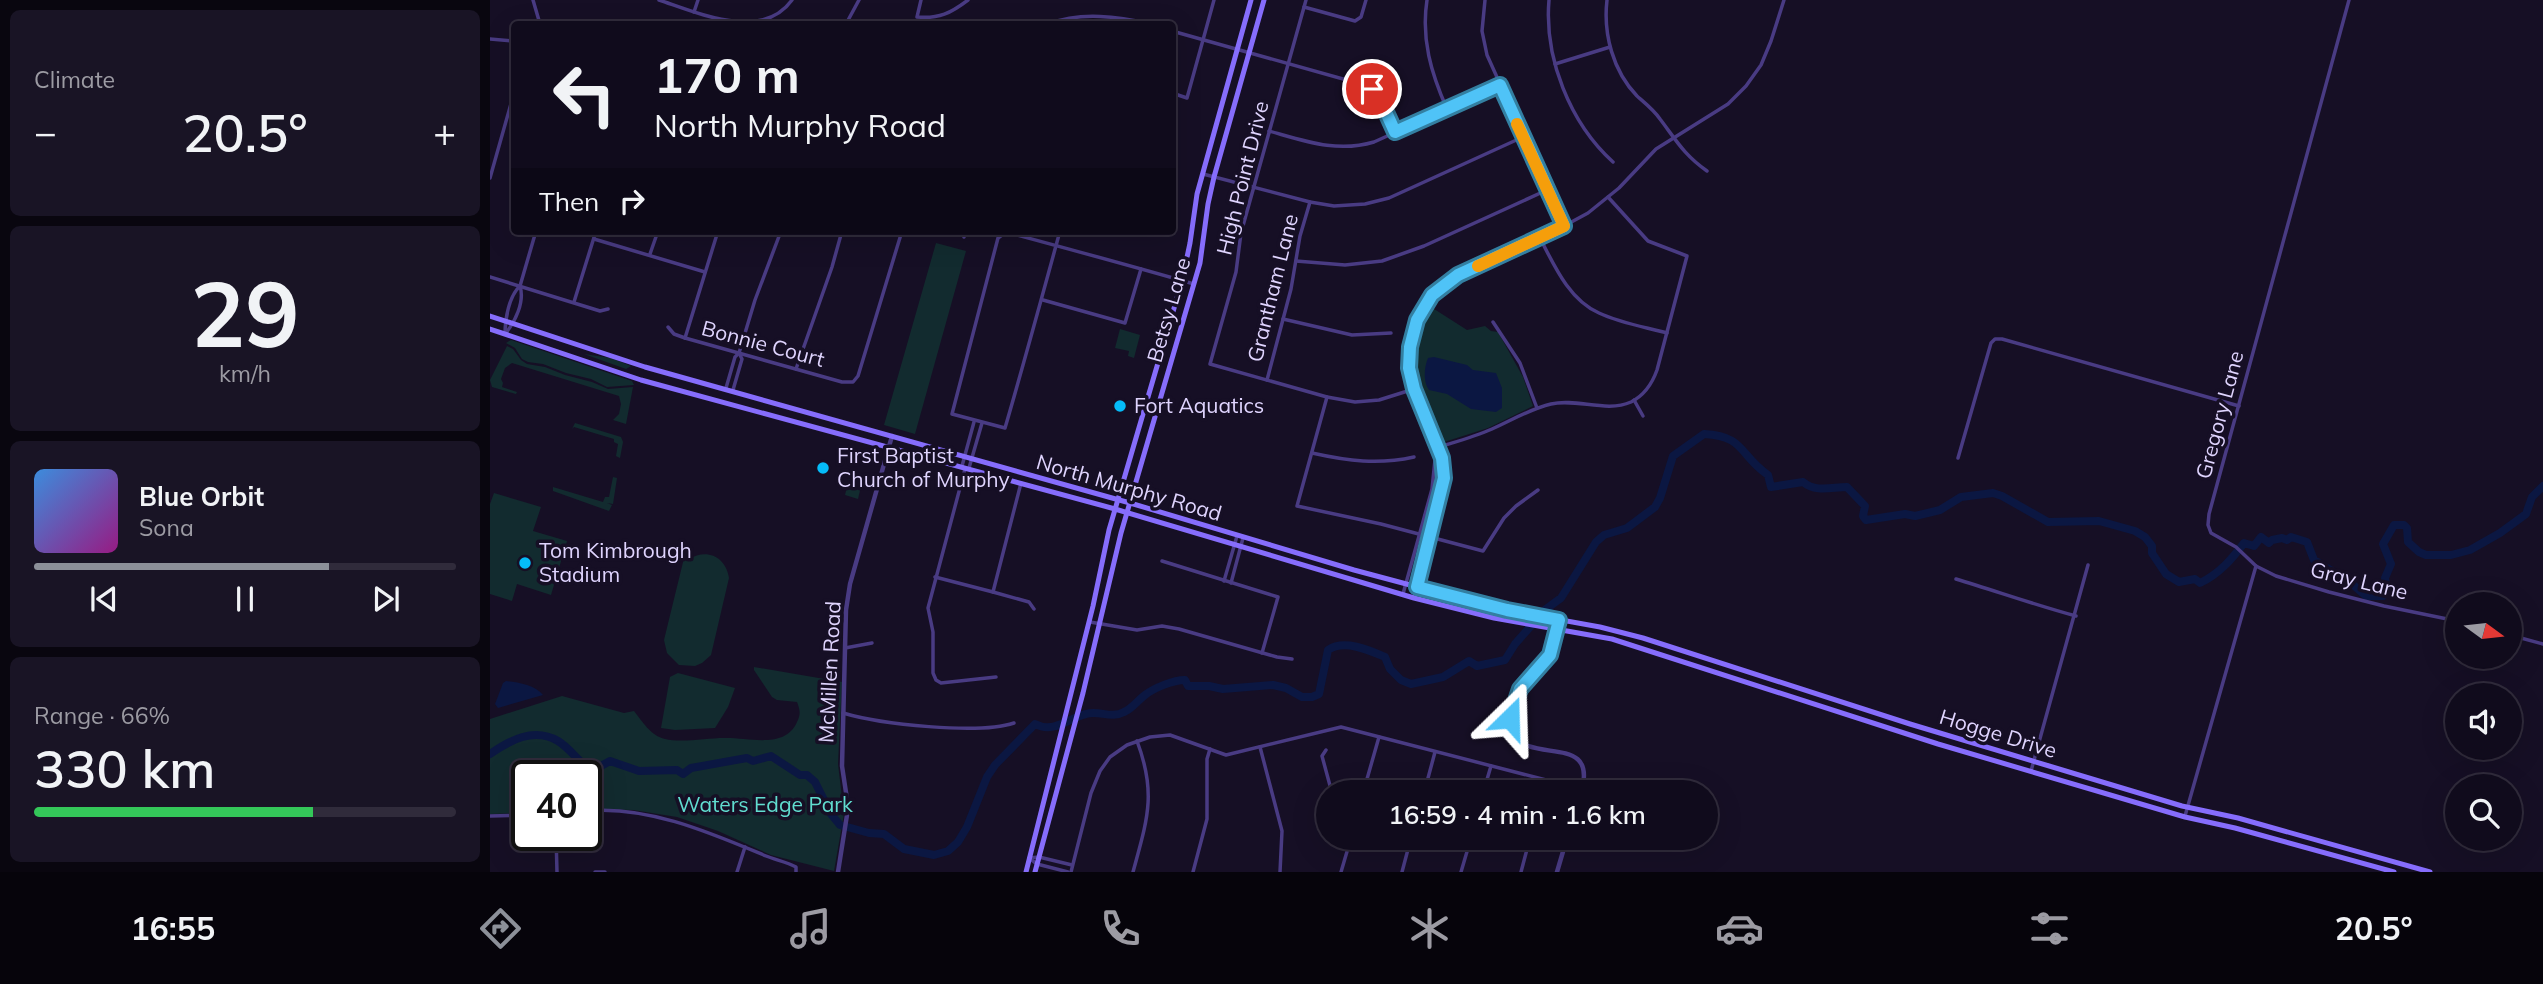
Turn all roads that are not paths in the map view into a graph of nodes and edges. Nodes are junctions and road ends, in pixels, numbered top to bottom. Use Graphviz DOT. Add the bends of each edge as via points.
graph roads {
  1 [pos="533,0"];
  2 [pos="659,0"];
  3 [pos="698,0"];
  4 [pos="792,0"];
  5 [pos="859,0"];
  6 [pos="921,0"];
  7 [pos="968,0"];
  8 [pos="1214,0"];
  9 [pos="1251,0"];
  10 [pos="1264,0"];
  11 [pos="1306,0"];
  12 [pos="1366,0"];
  13 [pos="1427,0"];
  14 [pos="1485,0"];
  15 [pos="1549,0"];
  16 [pos="1607,0"];
  17 [pos="1784,0"];
  18 [pos="2349,0"];
  19 [pos="1304,7"];
  20 [pos="694,12"];
  21 [pos="539,21"];
  22 [pos="728,21"];
  23 [pos="761,21"];
  24 [pos="848,21"];
  25 [pos="1058,21"];
  26 [pos="1138,21"];
  27 [pos="1176,32"];
  28 [pos="490,39"];
  29 [pos="1202,40"];
  30 [pos="511,41"];
  31 [pos="1610,47"];
  32 [pos="1238,49"];
  33 [pos="1250,52"];
  34 [pos="1288,63"];
  35 [pos="1555,64"];
  36 [pos="1500,85"];
  37 [pos="1176,94"];
  38 [pos="511,106"];
  39 [pos="1447,109"];
  40 [pos="1269,131"];
  41 [pos="1395,132"];
  42 [pos="1523,137"];
  43 [pos="1673,137"];
  44 [pos="1613,162"];
  45 [pos="1707,171"];
  46 [pos="1203,174"];
  47 [pos="1214,177"];
  48 [pos="490,178"];
  49 [pos="1254,188"];
  50 [pos="1547,190"];
  51 [pos="1608,197"];
  52 [pos="1310,202"];
  53 [pos="1564,226"];
  54 [pos="535,235"];
  55 [pos="595,235"];
  56 [pos="656,235"];
  57 [pos="717,235"];
  58 [pos="779,235"];
  59 [pos="841,235"];
  60 [pos="901,235"];
  61 [pos="1002,235"];
  62 [pos="1017,235"];
  63 [pos="1059,235"];
  64 [pos="1539,238"];
  65 [pos="594,239"];
  66 [pos="1056,246"];
  67 [pos="650,254"];
  68 [pos="1296,261"];
  69 [pos="1141,269"];
  70 [pos="705,272"];
  71 [pos="490,277"];
  72 [pos="1182,281"];
  73 [pos="1194,284"];
  74 [pos="520,286"];
  75 [pos="1042,300"];
  76 [pos="575,302"];
  77 [pos="608,309"];
  78 [pos="490,316"];
  79 [pos="1283,319"];
  80 [pos="505,321"];
  81 [pos="1493,322"];
  82 [pos="513,324"];
  83 [pos="668,327"];
  84 [pos="490,329"];
  85 [pos="1391,332"];
  86 [pos="1667,333"];
  87 [pos="505,334"];
  88 [pos="685,338"];
  89 [pos="739,353"];
  90 [pos="1158,360"];
  91 [pos="1171,363"];
  92 [pos="796,369"];
  93 [pos="1267,380"];
  94 [pos="726,388"];
  95 [pos="1414,389"];
  96 [pos="733,390"];
  97 [pos="1327,397"];
  98 [pos="1634,400"];
  99 [pos="2239,406"];
  100 [pos="1537,408"];
  101 [pos="1643,416"];
  102 [pos="974,422"];
  103 [pos="982,424"];
  104 [pos="1137,432"];
  105 [pos="892,436"];
  106 [pos="1149,436"];
  107 [pos="890,446"];
  108 [pos="1436,448"];
  109 [pos="1312,453"];
  110 [pos="1415,457"];
  111 [pos="968,458"];
  112 [pos="1958,458"];
  113 [pos="965,467"];
  114 [pos="1021,483"];
  115 [pos="1538,490"];
  116 [pos="1117,500"];
  117 [pos="1130,503"];
  118 [pos="1115,509"];
  119 [pos="1127,513"];
  120 [pos="1419,534"];
  121 [pos="1240,537"];
  122 [pos="1430,537"];
  123 [pos="1237,547"];
  124 [pos="1162,561"];
  125 [pos="2088,565"];
  126 [pos="2256,566"];
  127 [pos="935,577"];
  128 [pos="1956,579"];
  129 [pos="1224,581"];
  130 [pos="1231,583"];
  131 [pos="1405,584"];
  132 [pos="1417,587"];
  133 [pos="993,592"];
  134 [pos="1402,594"];
  135 [pos="1414,598"];
  136 [pos="1034,608"];
  137 [pos="2076,616"];
  138 [pos="2445,618"];
  139 [pos="1556,619"];
  140 [pos="1089,622"];
  141 [pos="1100,625"];
  142 [pos="1558,629"];
  143 [pos="2522,638"];
  144 [pos="872,643"];
  145 [pos="2543,644"];
  146 [pos="845,648"];
  147 [pos="1262,653"];
  148 [pos="1292,659"];
  149 [pos="1761,676"];
  150 [pos="996,677"];
  151 [pos="1758,685"];
  152 [pos="843,713"];
  153 [pos="1014,723"];
  154 [pos="1910,724"];
  155 [pos="1908,734"];
  156 [pos="1379,737"];
  157 [pos="1137,741"];
  158 [pos="1260,747"];
  159 [pos="1210,749"];
  160 [pos="1326,750"];
  161 [pos="1435,752"];
  162 [pos="2034,762"];
  163 [pos="1491,766"];
  164 [pos="2031,771"];
  165 [pos="1328,780"];
  166 [pos="1367,780"];
  167 [pos="1427,780"];
  168 [pos="1487,780"];
  169 [pos="1546,780"];
  170 [pos="1583,780"];
  171 [pos="2188,808"];
  172 [pos="602,811"];
  173 [pos="511,815"];
  174 [pos="490,816"];
  175 [pos="2185,817"];
  176 [pos="745,847"];
  177 [pos="1347,850"];
  178 [pos="1408,850"];
  179 [pos="1467,850"];
  180 [pos="1527,850"];
  181 [pos="1563,850"];
  182 [pos="556,851"];
  183 [pos="1039,857"];
  184 [pos="1030,858"];
  185 [pos="1037,864"];
  186 [pos="1073,865"];
  187 [pos="796,870"];
  188 [pos="557,872"];
  189 [pos="595,872"];
  190 [pos="605,872"];
  191 [pos="737,872"];
  192 [pos="838,872"];
  193 [pos="1026,872"];
  194 [pos="1035,872"];
  195 [pos="1070,872"];
  196 [pos="1133,872"];
  197 [pos="1193,872"];
  198 [pos="1280,872"];
  199 [pos="1341,872"];
  200 [pos="1402,872"];
  201 [pos="1461,872"];
  202 [pos="1521,872"];
  203 [pos="1557,872"];
  204 [pos="2394,872"];
  205 [pos="2430,872"];
  1 -- 21 [label="street"];
  2 -- 20 [label="street"];
  3 -- 20 [label="street"];
  4 -- 23 [label="street"];
  5 -- 24 [label="street"];
  6 -- 7 [label="street" via="917,17 933,18 949,14"];
  8 -- 29 [label="street"];
  9 -- 32 [label="main road, Betsy Lane"];
  10 -- 33 [label="main road, Betsy Lane"];
  11 -- 19 [label="street, High Point Drive"];
  12 -- 19 [label="street" via="1360,19"];
  13 -- 39 [label="street" via="1428,57"];
  14 -- 36 [label="street" via="1483,38"];
  15 -- 35 [label="street" via="1548,27"];
  16 -- 31 [label="street"];
  17 -- 43 [label="street" via="1767,53 1746,86 1717,113"];
  18 -- 99 [label="street, Gregory Lane"];
  19 -- 34 [label="street, High Point Drive"];
  20 -- 22 [label="street"];
  25 -- 26 [label="street" via="1096,16"];
  27 -- 29 [label="street"];
  28 -- 30 [label="street"];
  29 -- 32 [label="street"];
  29 -- 37 [label="street" via="1187,98"];
  31 -- 35 [label="street"];
  31 -- 43 [label="street" via="1628,84"];
  32 -- 33 [label="street"];
  32 -- 46 [label="main road, Betsy Lane"];
  33 -- 34 [label="street"];
  33 -- 47 [label="main road, Betsy Lane"];
  34 -- 40 [label="street, High Point Drive"];
  34 -- 41 [label="street" via="1368,86 1381,101"];
  35 -- 44 [label="street" via="1580,122"];
  36 -- 39 [label="street"];
  36 -- 42 [label="street"];
  38 -- 48 [label="street"];
  39 -- 41 [label="street"];
  40 -- 41 [label="street" via="1338,148 1364,145"];
  40 -- 49 [label="street, High Point Drive"];
  42 -- 50 [label="street"];
  42 -- 52 [label="street" via="1390,198 1334,206"];
  43 -- 45 [label="street" via="1688,157"];
  43 -- 51 [label="street"];
  46 -- 47 [label="street"];
  46 -- 72 [label="main road, Betsy Lane"];
  47 -- 49 [label="street"];
  47 -- 73 [label="main road, Betsy Lane"];
  49 -- 52 [label="street"];
  49 -- 93 [label="street, High Point Drive" via="1210,364"];
  50 -- 53 [label="street"];
  50 -- 68 [label="street" via="1382,261 1345,265"];
  51 -- 53 [label="street"];
  51 -- 86 [label="street" via="1648,241 1687,256"];
  52 -- 68 [label="street, Grantham Lane"];
  53 -- 64 [label="street"];
  54 -- 74 [label="street"];
  55 -- 65 [label="street"];
  56 -- 67 [label="street"];
  57 -- 70 [label="street"];
  58 -- 89 [label="street"];
  59 -- 92 [label="street"];
  60 -- 92 [label="street, Bonnie Court" via="858,376 853,382 842,382"];
  61 -- 102 [label="street" via="952,414"];
  62 -- 66 [label="street"];
  63 -- 66 [label="street"];
  64 -- 86 [label="street" via="1563,282 1597,313"];
  64 -- 95 [label="street" via="1458,275 1432,295 1417,320 1410,347"];
  65 -- 67 [label="street"];
  65 -- 76 [label="street"];
  66 -- 69 [label="street"];
  66 -- 75 [label="street"];
  67 -- 70 [label="street"];
  68 -- 79 [label="street, Grantham Lane"];
  69 -- 72 [label="street"];
  69 -- 75 [label="street" via="1125,323"];
  70 -- 88 [label="street"];
  71 -- 74 [label="street"];
  72 -- 73 [label="street"];
  72 -- 90 [label="main road, Betsy Lane"];
  73 -- 91 [label="main road, Betsy Lane"];
  74 -- 76 [label="street"];
  74 -- 80 [label="street"];
  74 -- 82 [label="street" via="523,295"];
  75 -- 103 [label="street" via="1005,428"];
  76 -- 77 [label="street" via="600,311"];
  78 -- 80 [label="main road, North Murphy Road"];
  79 -- 85 [label="street" via="1352,335"];
  79 -- 93 [label="street, Grantham Lane"];
  80 -- 82 [label="main road, North Murphy Road"];
  80 -- 87 [label="street"];
  81 -- 100 [label="street" via="1520,363"];
  82 -- 87 [label="street"];
  82 -- 94 [label="main road, North Murphy Road"];
  83 -- 88 [label="street, Bonnie Court"];
  84 -- 87 [label="main road, North Murphy Road"];
  86 -- 98 [label="street" via="1651,384"];
  87 -- 107 [label="main road, North Murphy Road" via="641,380"];
  88 -- 89 [label="street, Bonnie Court"];
  89 -- 92 [label="street, Bonnie Court"];
  89 -- 94 [label="street"];
  89 -- 96 [label="street" via="742,359"];
  90 -- 91 [label="main road"];
  90 -- 104 [label="main road, Betsy Lane"];
  91 -- 106 [label="main road, Betsy Lane"];
  93 -- 97 [label="street"];
  94 -- 96 [label="main road, North Murphy Road"];
  95 -- 97 [label="street" via="1379,400"];
  95 -- 108 [label="street"];
  96 -- 105 [label="main road, North Murphy Road"];
  97 -- 109 [label="street"];
  98 -- 100 [label="street" via="1616,406 1565,402"];
  98 -- 101 [label="street"];
  99 -- 112 [label="street" via="1995,339"];
  99 -- 126 [label="street, Gregory Lane" via="2208,525 2213,535 2236,547"];
  100 -- 108 [label="street"];
  102 -- 103 [label="street"];
  102 -- 111 [label="street"];
  103 -- 111 [label="street"];
  104 -- 106 [label="main road"];
  104 -- 116 [label="main road, Betsy Lane"];
  105 -- 107 [label="street, McMillen Road"];
  105 -- 111 [label="main road, North Murphy Road"];
  106 -- 117 [label="main road, Betsy Lane"];
  107 -- 113 [label="main road, North Murphy Road"];
  107 -- 146 [label="street, McMillen Road" via="850,584"];
  108 -- 120 [label="street" via="1432,489"];
  108 -- 122 [label="street" via="1444,478"];
  109 -- 110 [label="street" via="1367,463"];
  109 -- 120 [label="street" via="1297,506"];
  111 -- 113 [label="street"];
  111 -- 116 [label="main road, North Murphy Road"];
  113 -- 114 [label="main road, North Murphy Road"];
  113 -- 127 [label="street"];
  114 -- 118 [label="main road, North Murphy Road"];
  114 -- 133 [label="street"];
  115 -- 122 [label="street" via="1504,517 1483,551"];
  116 -- 117 [label="main road, North Murphy Road"];
  116 -- 118 [label="main road, Betsy Lane"];
  117 -- 119 [label="main road, Betsy Lane"];
  117 -- 121 [label="main road, North Murphy Road"];
  118 -- 119 [label="main road, North Murphy Road"];
  118 -- 140 [label="main road, Betsy Lane"];
  119 -- 123 [label="main road, North Murphy Road"];
  119 -- 141 [label="main road, Betsy Lane"];
  120 -- 122 [label="street"];
  120 -- 131 [label="street"];
  121 -- 123 [label="street"];
  121 -- 131 [label="main road, North Murphy Road"];
  122 -- 132 [label="street"];
  123 -- 129 [label="street"];
  123 -- 130 [label="street"];
  123 -- 134 [label="main road, North Murphy Road"];
  124 -- 129 [label="street"];
  125 -- 137 [label="street"];
  126 -- 138 [label="street, Gray Lane" via="2342,595"];
  126 -- 171 [label="street"];
  127 -- 133 [label="street"];
  127 -- 150 [label="street" via="928,608 934,677 941,683"];
  128 -- 137 [label="street"];
  129 -- 130 [label="street"];
  130 -- 147 [label="street" via="1278,597"];
  131 -- 132 [label="main road, North Murphy Road"];
  131 -- 134 [label="street"];
  132 -- 135 [label="street"];
  132 -- 139 [label="main road, North Murphy Road"];
  133 -- 136 [label="street" via="1029,602"];
  134 -- 135 [label="main road, North Murphy Road"];
  135 -- 142 [label="main road, North Murphy Road"];
  137 -- 162 [label="street"];
  139 -- 142 [label="street"];
  139 -- 149 [label="main road, Hogge Drive" via="1632,635"];
  140 -- 141 [label="street"];
  140 -- 184 [label="main road, Betsy Lane"];
  141 -- 147 [label="street" via="1162,626"];
  141 -- 183 [label="main road, Betsy Lane"];
  142 -- 151 [label="main road, Hogge Drive" via="1612,639"];
  142 -- 170 [label="street" via="1550,655 1520,689 1510,725 1520,741 1579,760 1585,771"];
  143 -- 145 [label="street"];
  144 -- 146 [label="street"];
  146 -- 152 [label="street, McMillen Road"];
  147 -- 148 [label="street"];
  149 -- 151 [label="main road"];
  149 -- 154 [label="main road, Hogge Drive"];
  151 -- 155 [label="main road, Hogge Drive"];
  152 -- 153 [label="street" via="888,723 975,728"];
  152 -- 192 [label="street, McMillen Road" via="847,815"];
  154 -- 155 [label="main road"];
  154 -- 162 [label="main road, Hogge Drive"];
  155 -- 164 [label="main road, Hogge Drive"];
  156 -- 158 [label="street" via="1340,727"];
  156 -- 161 [label="street"];
  156 -- 166 [label="street"];
  157 -- 159 [label="street" via="1170,735"];
  157 -- 186 [label="street" via="1110,757 1100,771"];
  157 -- 196 [label="street" via="1149,789 1148,816"];
  158 -- 159 [label="street" via="1226,755"];
  158 -- 198 [label="street" via="1282,831"];
  159 -- 197 [label="street" via="1207,819"];
  160 -- 165 [label="street" via="1322,756"];
  161 -- 163 [label="street"];
  161 -- 167 [label="street"];
  162 -- 164 [label="street"];
  162 -- 171 [label="main road, Hogge Drive"];
  163 -- 168 [label="street"];
  163 -- 169 [label="street"];
  164 -- 175 [label="main road, Hogge Drive"];
  171 -- 175 [label="street"];
  171 -- 205 [label="main road, Hogge Drive"];
  172 -- 176 [label="street" via="701,828"];
  173 -- 174 [label="street"];
  175 -- 204 [label="main road, Hogge Drive"];
  176 -- 187 [label="street"];
  176 -- 191 [label="street"];
  177 -- 199 [label="street"];
  178 -- 200 [label="street"];
  179 -- 201 [label="street"];
  180 -- 202 [label="street"];
  181 -- 203 [label="street"];
  182 -- 188 [label="street"];
  183 -- 184 [label="street"];
  183 -- 185 [label="main road, Betsy Lane"];
  183 -- 186 [label="street"];
  184 -- 185 [label="street"];
  184 -- 193 [label="main road, Betsy Lane"];
  185 -- 194 [label="main road, Betsy Lane"];
  185 -- 195 [label="street"];
  186 -- 195 [label="street"];
  189 -- 190 [label="street"];
}
